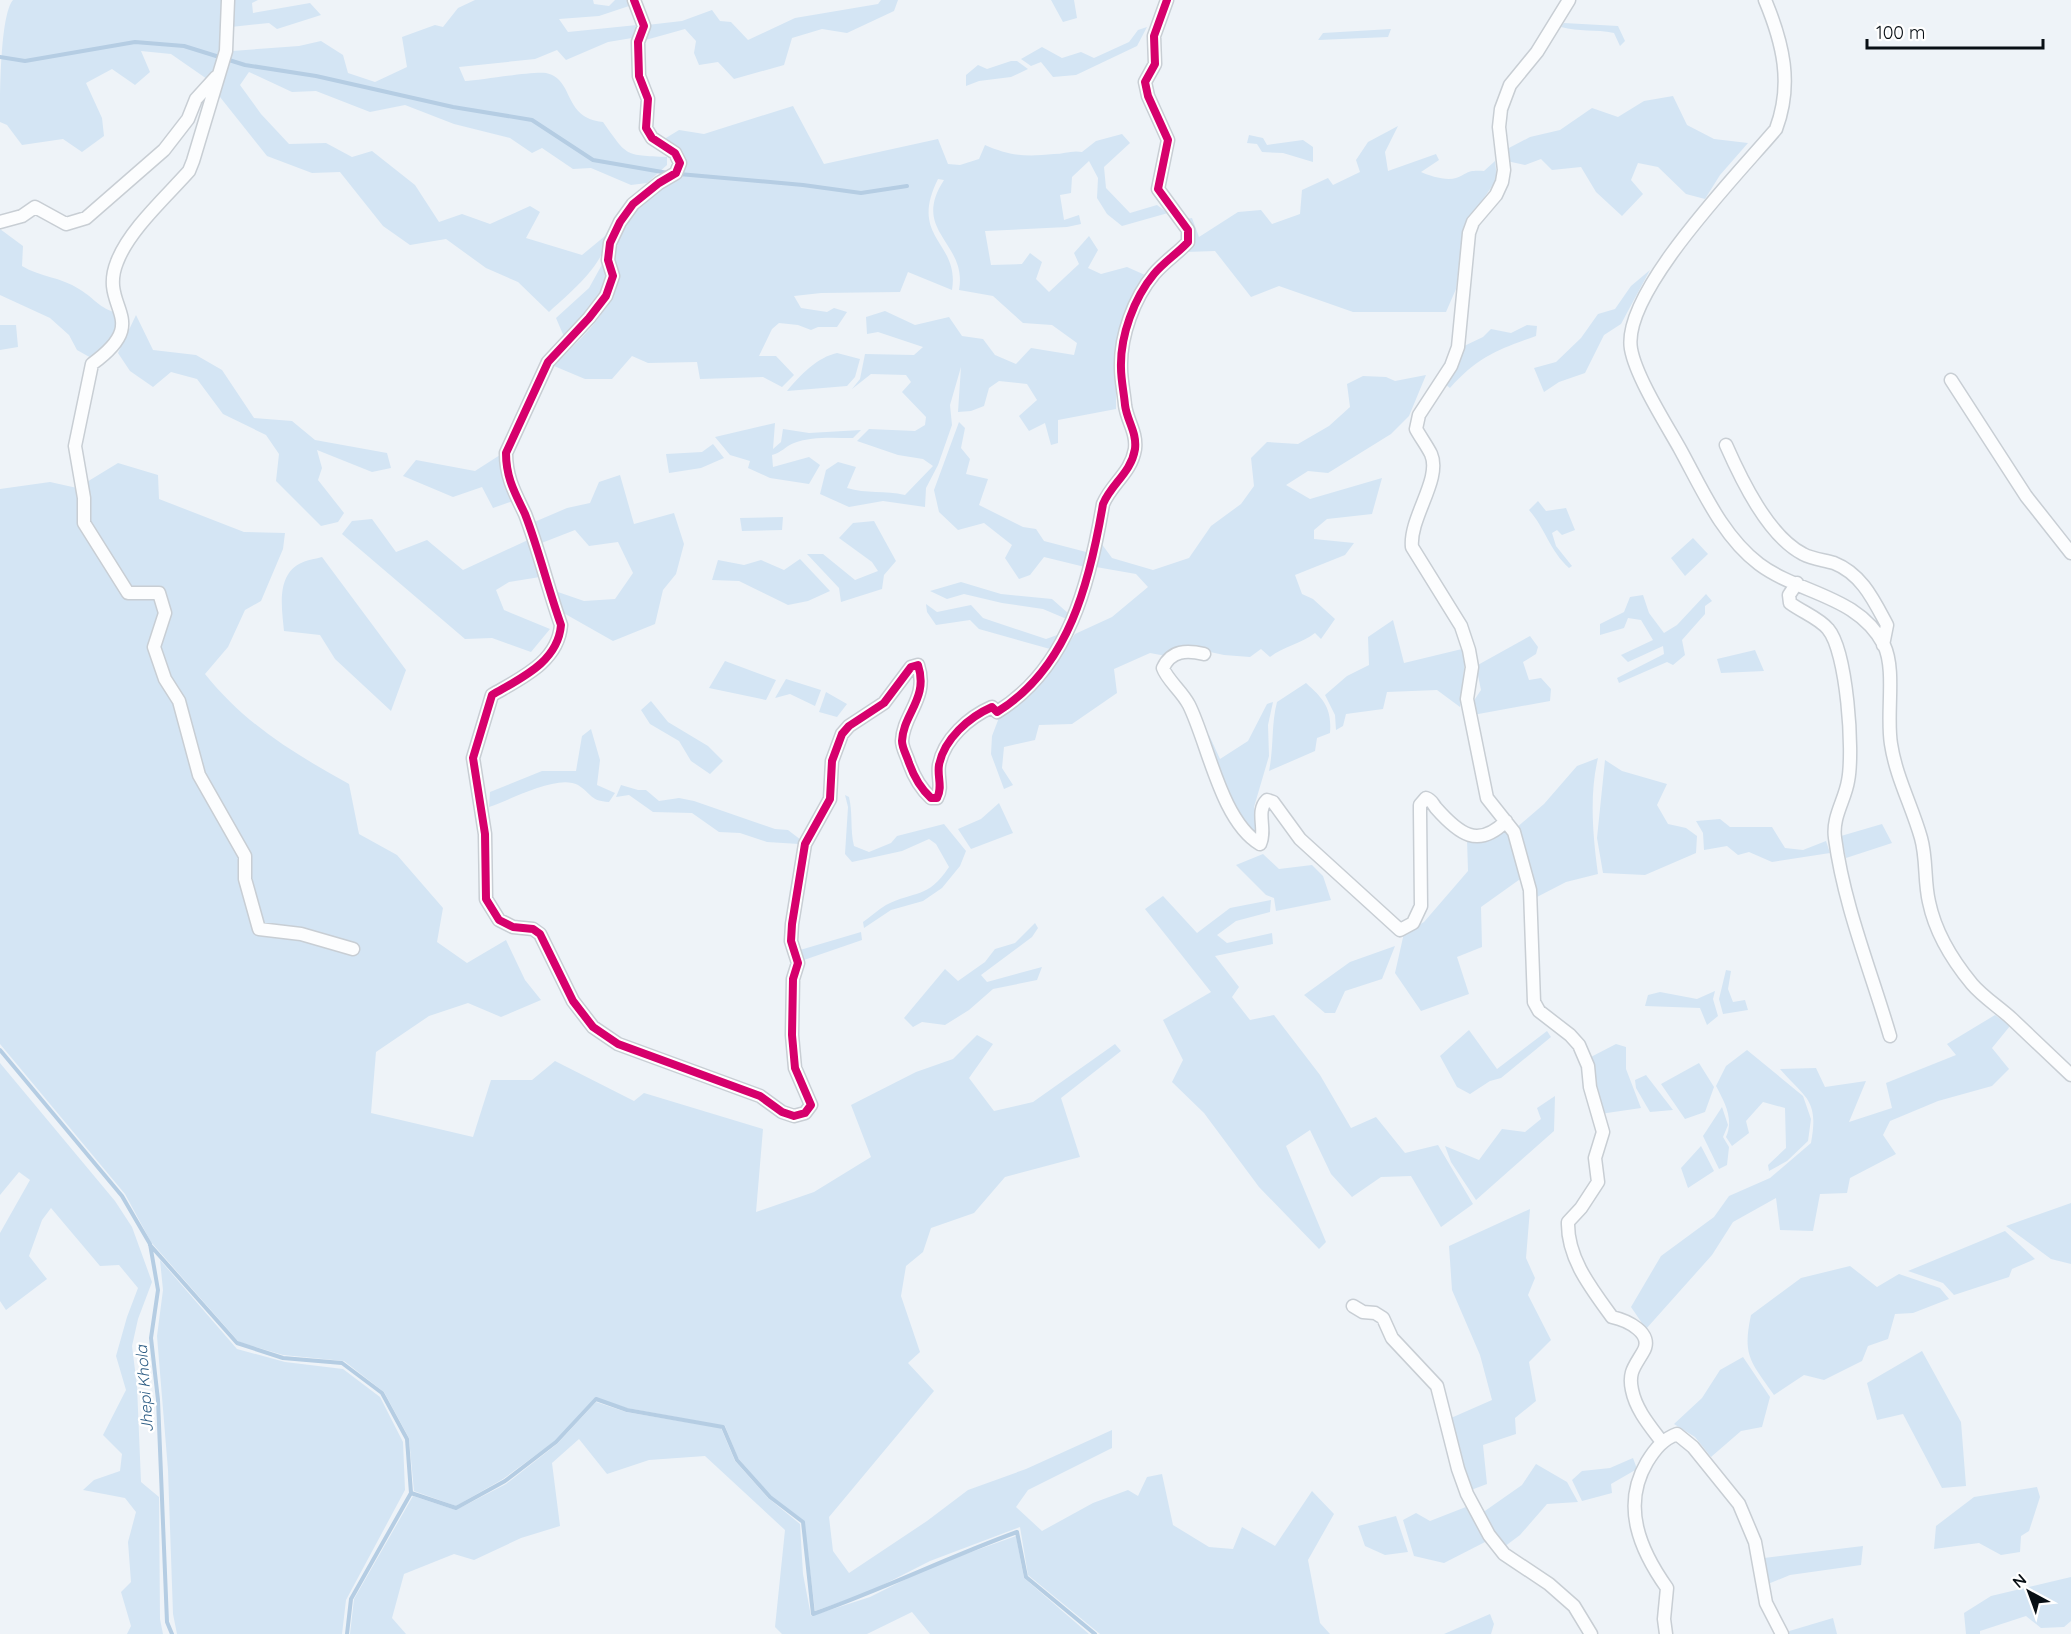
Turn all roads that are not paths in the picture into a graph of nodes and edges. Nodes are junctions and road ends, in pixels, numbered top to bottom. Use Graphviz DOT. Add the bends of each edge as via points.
graph roads {
  1 [pos="228,0"];
  2 [pos="634,0"];
  3 [pos="1167,0"];
  4 [pos="1569,0"];
  5 [pos="1765,0"];
  6 [pos="217,75"];
  7 [pos="0,222"];
  8 [pos="1951,380"];
  9 [pos="1726,445"];
  10 [pos="2071,553"];
  11 [pos="1797,583"];
  12 [pos="1883,645"];
  13 [pos="1204,654"];
  14 [pos="1506,820"];
  15 [pos="353,949"];
  16 [pos="1890,1036"];
  17 [pos="2071,1075"];
  18 [pos="1353,1306"];
  19 [pos="1662,1442"];
  20 [pos="1591,1634"];
  21 [pos="1666,1634"];
  22 [pos="1782,1634"];
  1 -- 6 [label="street" via="226,51"];
  2 -- 3 [label="street" via="644,26 638,42 639,76 648,99 646,128 652,138 675,153 680,163 676,173 633,204 620,222 610,243 608,260 613,276 606,296 548,362 506,453 512,490 524,514 561,625 560,638 543,662 530,674 492,695 475,748 473,758 485,834 486,899 499,920 540,934 573,1001 593,1027 618,1044 760,1096 794,1116 806,1113 810,1105 795,1068 793,1051 792,997 798,963 791,941 794,904 805,844 830,799 832,761 842,734 884,703 911,667 918,665 921,674 917,705 902,745 914,778 931,798 937,798 941,791 939,765 949,741 982,711 992,707 997,712 1021,693 1055,654 1070,628 1081,602 1107,493 1124,476 1131,461 1136,437 1126,413 1121,367 1124,338 1133,311 1155,272 1188,243 1188,230 1158,189 1168,140 1145,82 1155,64 1154,36"];
  4 -- 14 [label="street" via="1537,52 1510,85 1501,109 1502,182 1469,233 1458,347 1451,366 1419,415 1416,429 1432,456 1432,473 1411,535 1412,547 1461,626 1472,667 1467,699 1487,798"];
  5 -- 11 [label="street" via="1786,81 1785,105 1776,129 1660,269 1636,310 1631,350 1650,396 1712,510 1755,561"];
  6 -- 7 [label="street" via="196,99 188,119 164,150 86,218 66,224 35,207 22,216"];
  6 -- 15 [label="street" via="189,171 152,212 116,264 113,290 123,316 121,336 111,350 92,364 77,430 76,463 84,498 84,523 128,593 159,593 165,613 154,647 178,701 199,775 245,856 245,879 260,929 301,934"];
  8 -- 10 [label="street" via="2026,496"];
  9 -- 12 [label="street" via="1749,497 1789,543 1803,554 1844,568 1862,582 1887,625"];
  11 -- 12 [label="street" via="1856,612"];
  11 -- 16 [label="street" via="1789,595 1790,603 1827,628 1842,659 1850,762 1834,836 1854,926"];
  12 -- 17 [label="street" via="1888,658 1890,741 1925,852 1928,901 1938,928 1953,958 1974,986"];
  13 -- 14 [label="street" via="1184,651 1166,660 1163,668 1193,713 1211,766 1240,823 1260,844 1264,834 1262,804 1267,800 1273,802 1300,839 1400,930 1413,923 1421,906 1419,811 1423,800 1431,800 1449,820 1473,837 1483,837"];
  14 -- 19 [label="street" via="1520,843 1530,890 1534,1002 1539,1011 1579,1045 1588,1066 1603,1132 1595,1158 1598,1182 1568,1222 1568,1239 1584,1275 1612,1317 1637,1327 1644,1337 1645,1351 1630,1372 1631,1389 1643,1416"];
  18 -- 20 [label="street" via="1383,1318 1392,1338 1437,1386 1458,1469 1489,1535 1504,1554 1574,1606"];
  19 -- 21 [label="street" via="1641,1475 1634,1514 1651,1566 1667,1588"];
  19 -- 22 [label="street" via="1677,1434 1686,1439 1739,1504 1755,1542 1766,1603"];
}
